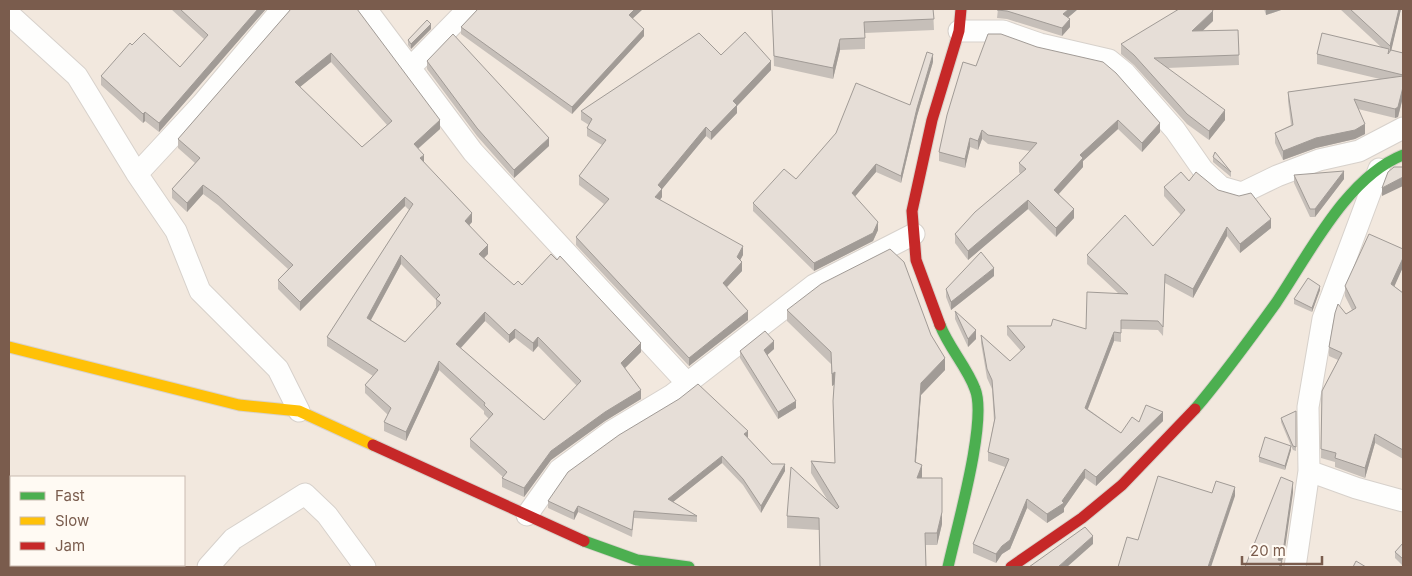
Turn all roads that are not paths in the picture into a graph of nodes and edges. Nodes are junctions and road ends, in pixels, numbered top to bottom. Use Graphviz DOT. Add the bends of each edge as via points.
graph roads {
  1 [pos="282,9"];
  2 [pos="366,9"];
  3 [pos="468,9"];
  4 [pos="961,9"];
  5 [pos="9,14"];
  6 [pos="959,31"];
  7 [pos="410,68"];
  8 [pos="1403,128"];
  9 [pos="1402,151"];
  10 [pos="1380,165"];
  11 [pos="137,174"];
  12 [pos="914,234"];
  13 [pos="9,347"];
  14 [pos="687,383"];
  15 [pos="299,411"];
  16 [pos="1309,471"];
  17 [pos="1403,501"];
  18 [pos="527,515"];
  19 [pos="208,567"];
  20 [pos="365,567"];
  21 [pos="689,567"];
  22 [pos="948,567"];
  23 [pos="1011,567"];
  24 [pos="1295,567"];
  1 -- 11 [label="street" via="202,104"];
  2 -- 7 [label="street"];
  3 -- 7 [label="street"];
  4 -- 6 [label="street"];
  5 -- 11 [label="street" via="77,76"];
  6 -- 8 [label="street" via="1003,31 1040,44 1109,60 1175,130 1203,170 1222,187 1242,193 1319,160 1359,151"];
  6 -- 12 [label="street" via="932,120 912,211"];
  7 -- 14 [label="street" via="473,152"];
  9 -- 10 [label="street"];
  10 -- 16 [label="street" via="1323,319 1308,407"];
  10 -- 23 [label="street" via="1362,182 1331,222 1204,398 1156,452 1092,510"];
  11 -- 15 [label="street" via="176,231 200,291 278,369"];
  12 -- 14 [label="street" via="814,285"];
  12 -- 22 [label="street" via="916,260 946,341 976,390 978,417 974,452"];
  13 -- 15 [label="street" via="239,405"];
  14 -- 18 [label="street" via="559,470"];
  15 -- 18 [label="street"];
  16 -- 17 [label="street"];
  16 -- 24 [label="street"];
  18 -- 21 [label="street" via="583,541 637,560"];
  19 -- 20 [label="street" via="233,539 305,494 327,515"];
}
